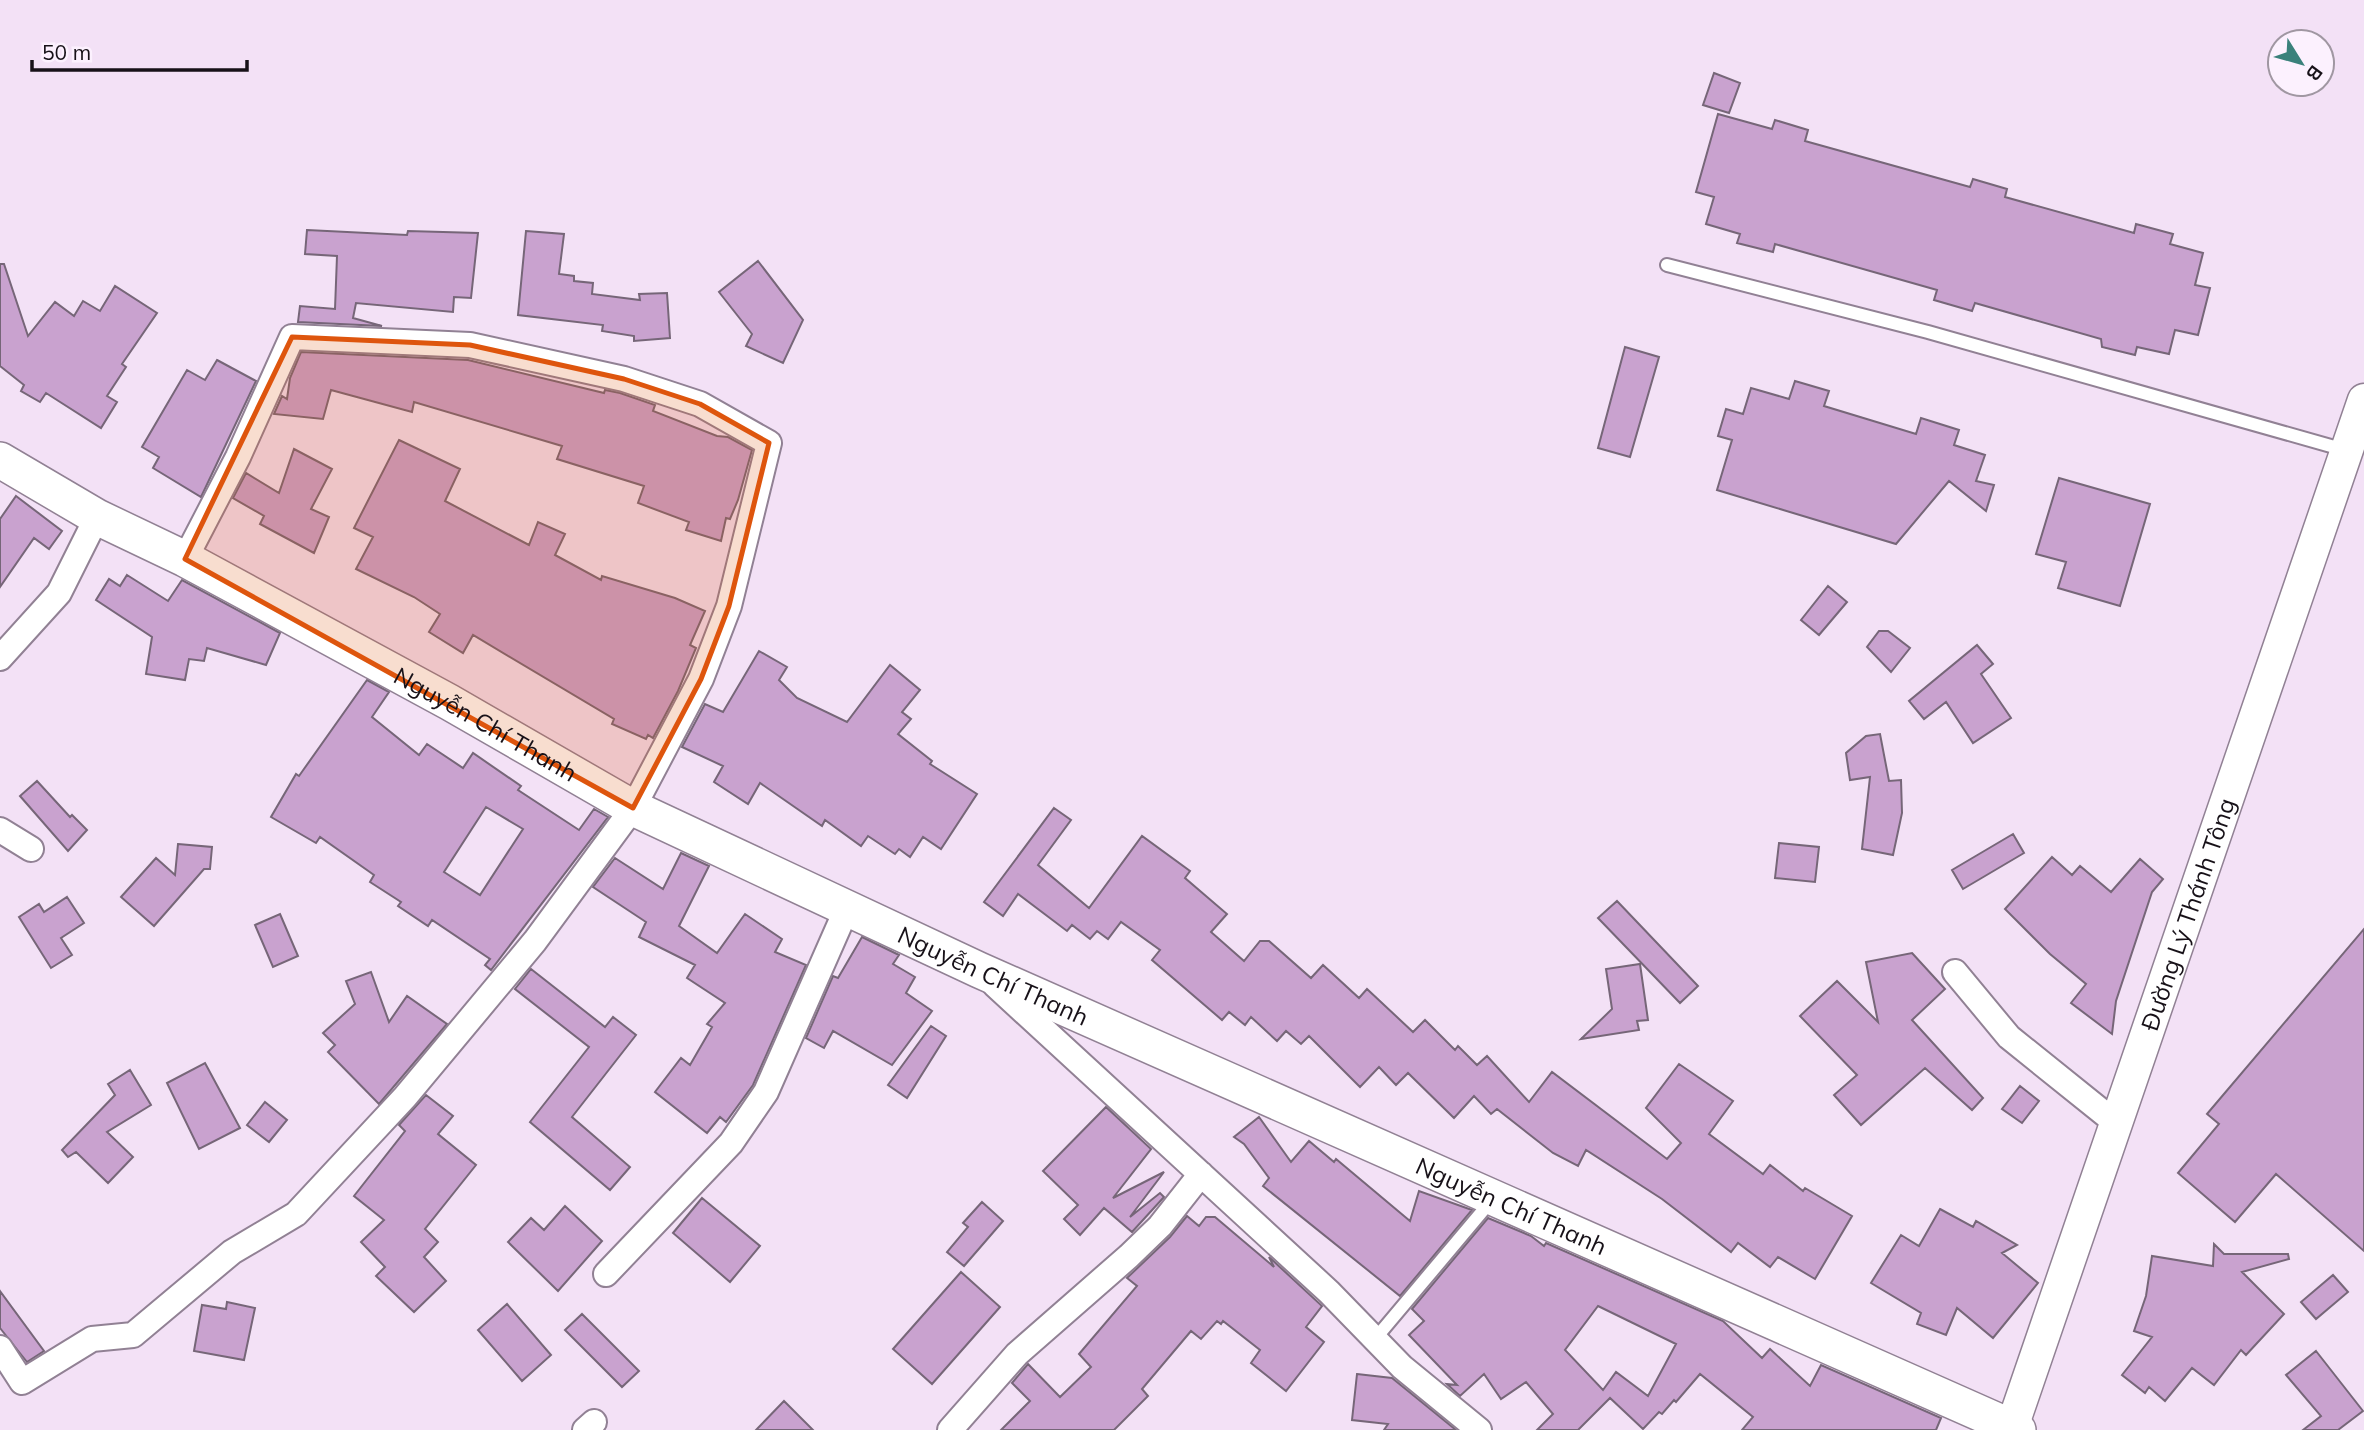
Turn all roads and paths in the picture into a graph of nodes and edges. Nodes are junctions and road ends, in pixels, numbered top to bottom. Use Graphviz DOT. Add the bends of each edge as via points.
graph roads {
  1 [pos="1667,265"];
  2 [pos="2364,400"];
  3 [pos="2346,450"];
  4 [pos="0,460"];
  5 [pos="97,517"];
  6 [pos="185,559"];
  7 [pos="0,658"];
  8 [pos="633,808"];
  9 [pos="0,830"];
  10 [pos="31,849"];
  11 [pos="847,908"];
  12 [pos="979,970"];
  13 [pos="1955,972"];
  14 [pos="2116,1123"];
  15 [pos="1200,1174"];
  16 [pos="1494,1198"];
  17 [pos="606,1274"];
  18 [pos="1375,1339"];
  19 [pos="0,1348"];
  20 [pos="2015,1428"];
  21 [pos="950,1430"];
  22 [pos="1479,1430"];
  1 -- 3 [label="lane" via="1928,332"];
  2 -- 3 [label="street, Đường Lý Thánh Tông"];
  3 -- 14 [label="street, Đường Lý Thánh Tông"];
  4 -- 5 [label="main road, Nguyễn Chí Thanh"];
  5 -- 6 [label="main road, Nguyễn Chí Thanh"];
  5 -- 7 [label="street" via="59,593"];
  6 -- 8 [label="main road, Nguyễn Chí Thanh"];
  6 -- 8 [label="street" via="292,337 470,345 624,379 701,404 769,443 725,618 701,679"];
  8 -- 11 [label="main road, Nguyễn Chí Thanh"];
  8 -- 19 [label="street" via="526,952 405,1097 296,1214 232,1252 133,1335 92,1339 22,1382"];
  9 -- 10 [label="street"];
  11 -- 12 [label="main road, Nguyễn Chí Thanh"];
  11 -- 17 [label="street" via="766,1092 751,1115 731,1143"];
  12 -- 15 [label="street"];
  12 -- 16 [label="main road, Nguyễn Chí Thanh"];
  13 -- 14 [label="street" via="2009,1037"];
  14 -- 20 [label="street, Đường Lý Thánh Tông"];
  15 -- 18 [label="street"];
  15 -- 21 [label="street" via="1160,1226 1017,1354"];
  16 -- 18 [label="lane"];
  16 -- 20 [label="main road, Nguyễn Chí Thanh"];
  18 -- 22 [label="street"];
}
